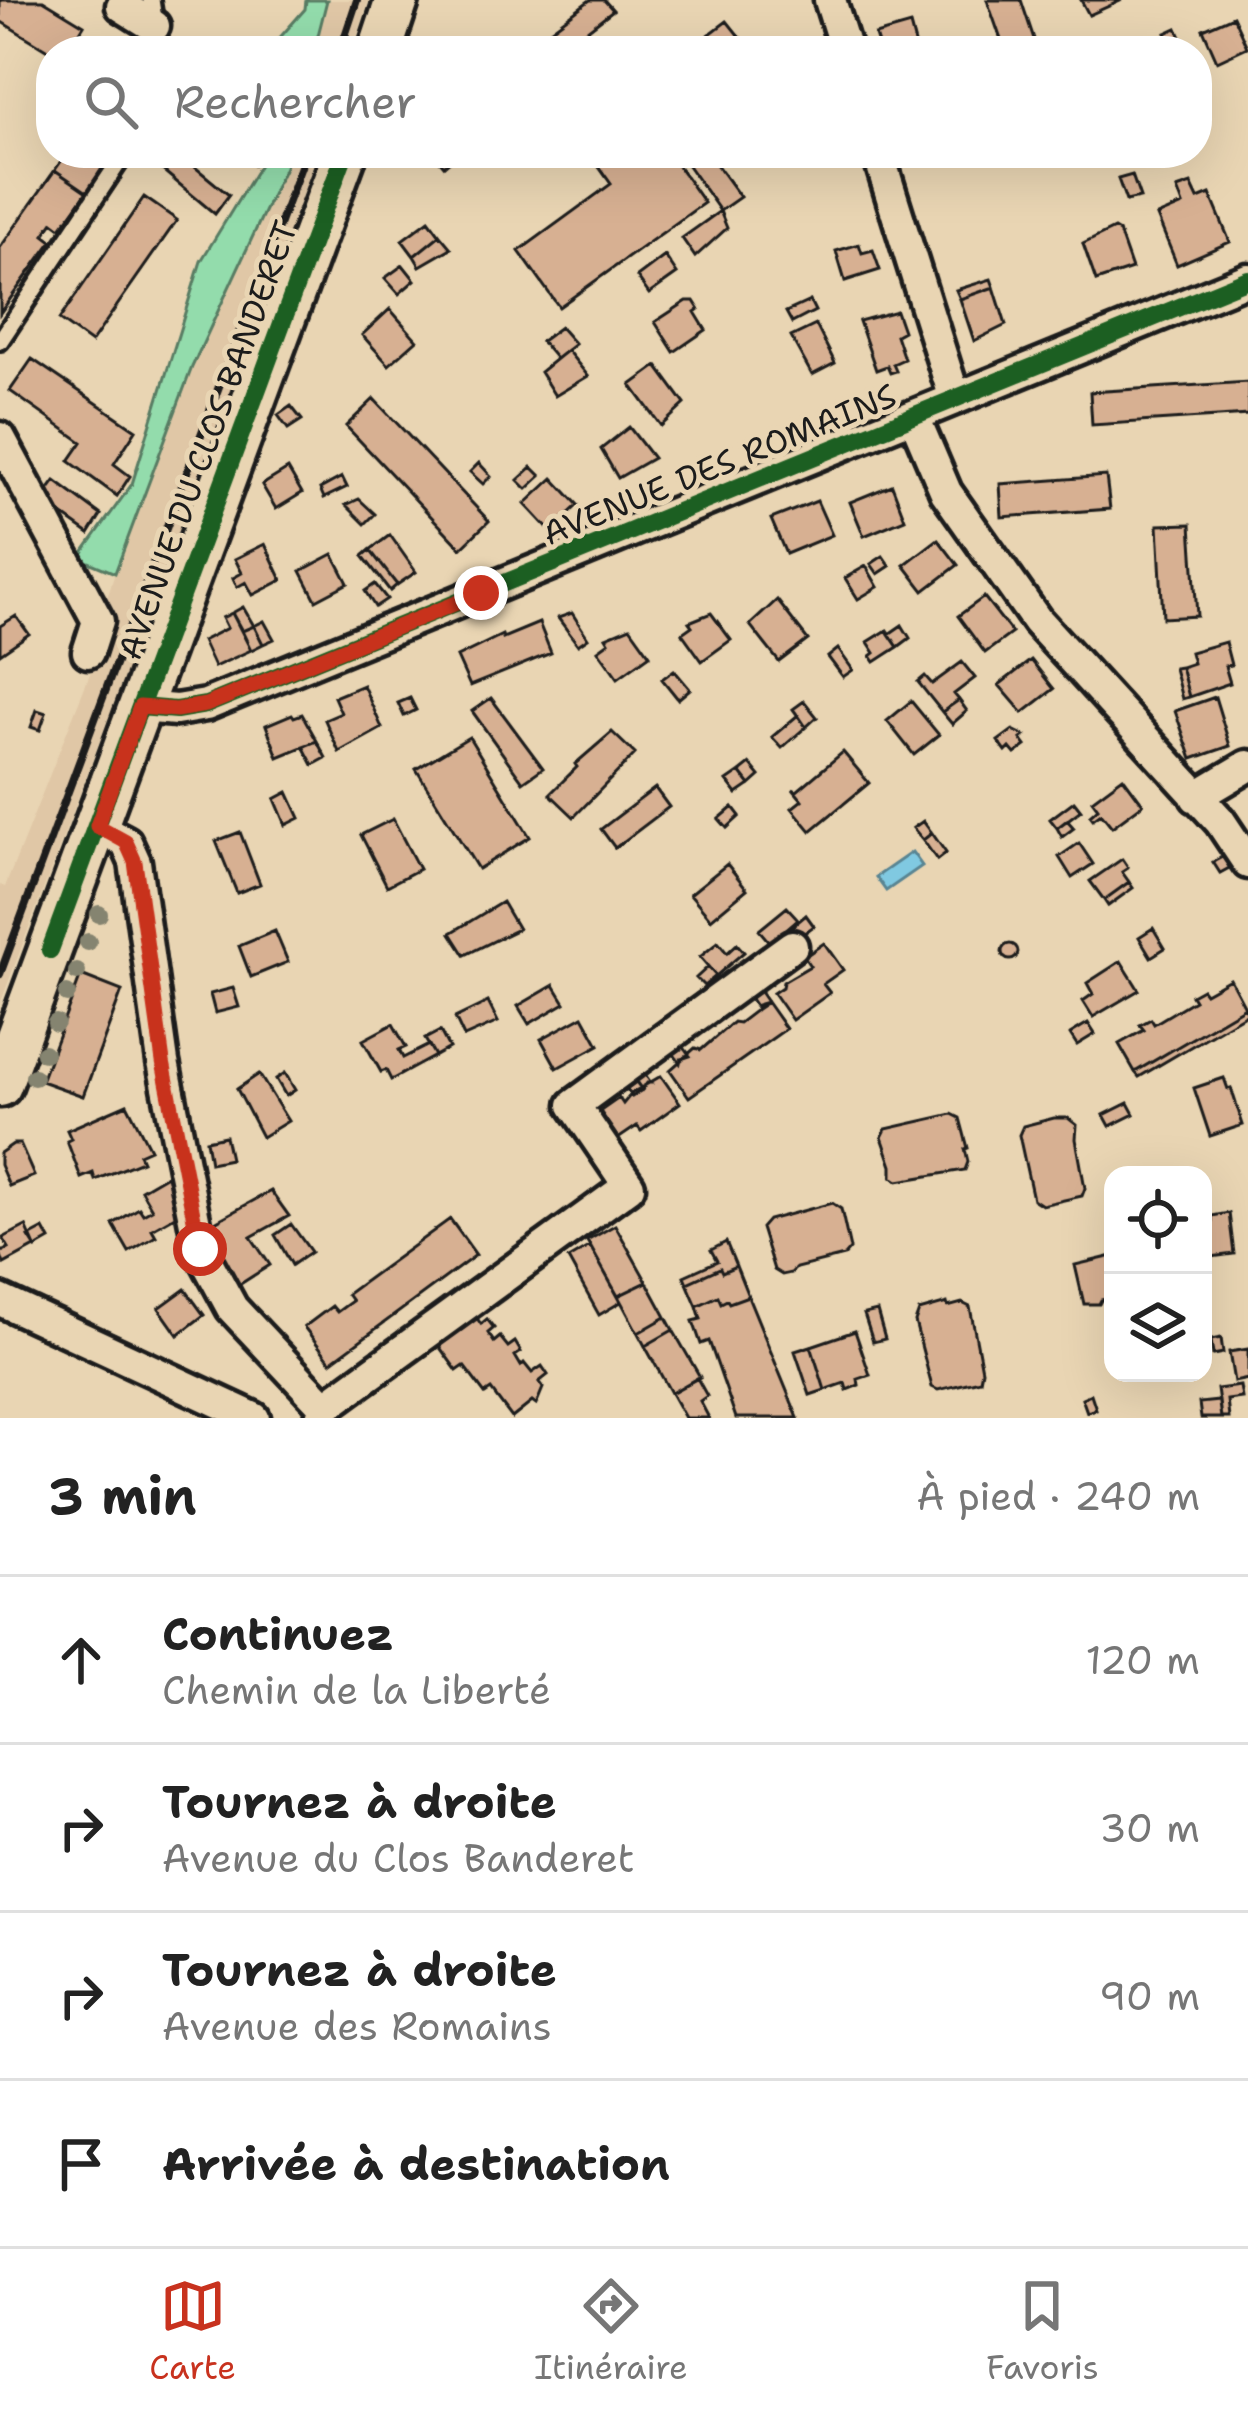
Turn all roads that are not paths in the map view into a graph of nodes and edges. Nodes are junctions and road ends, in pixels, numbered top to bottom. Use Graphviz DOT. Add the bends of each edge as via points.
graph roads {
  1 [pos="397,0"];
  2 [pos="830,0"];
  3 [pos="385,36"];
  4 [pos="841,36"];
  5 [pos="114,168"];
  6 [pos="339,168"];
  7 [pos="883,168"];
  8 [pos="1248,279"];
  9 [pos="0,341"];
  10 [pos="955,399"];
  11 [pos="914,417"];
  12 [pos="0,438"];
  13 [pos="88,652"];
  14 [pos="140,707"];
  15 [pos="1248,766"];
  16 [pos="1196,797"];
  17 [pos="97,826"];
  18 [pos="1248,863"];
  19 [pos="792,946"];
  20 [pos="0,1085"];
  21 [pos="0,1300"];
  22 [pos="323,1412"];
  23 [pos="254,1418"];
  1 -- 3 [label="main road"];
  2 -- 4 [label="street"];
  5 -- 9 [label="lane"];
  6 -- 14 [label="main road, AVENUE DU CLOS BANDERET"];
  7 -- 10 [label="street"];
  8 -- 10 [label="street, AVENUE DES ROMAINS"];
  10 -- 11 [label="street, AVENUE DES ROMAINS"];
  11 -- 14 [label="street, AVENUE DES ROMAINS" via="206,705"];
  11 -- 16 [label="street" via="946,492 1036,621"];
  12 -- 13 [label="street" via="98,621"];
  14 -- 17 [label="main road, AVENUE DU CLOS BANDERET"];
  15 -- 16 [label="street"];
  16 -- 18 [label="street"];
  17 -- 20 [label="main road, AVENUE DU CLOS BANDERET"];
  17 -- 22 [label="street" via="126,842 135,862 200,1249 232,1308"];
  19 -- 22 [label="street" via="574,1105 629,1186"];
  21 -- 23 [label="street"];
}
